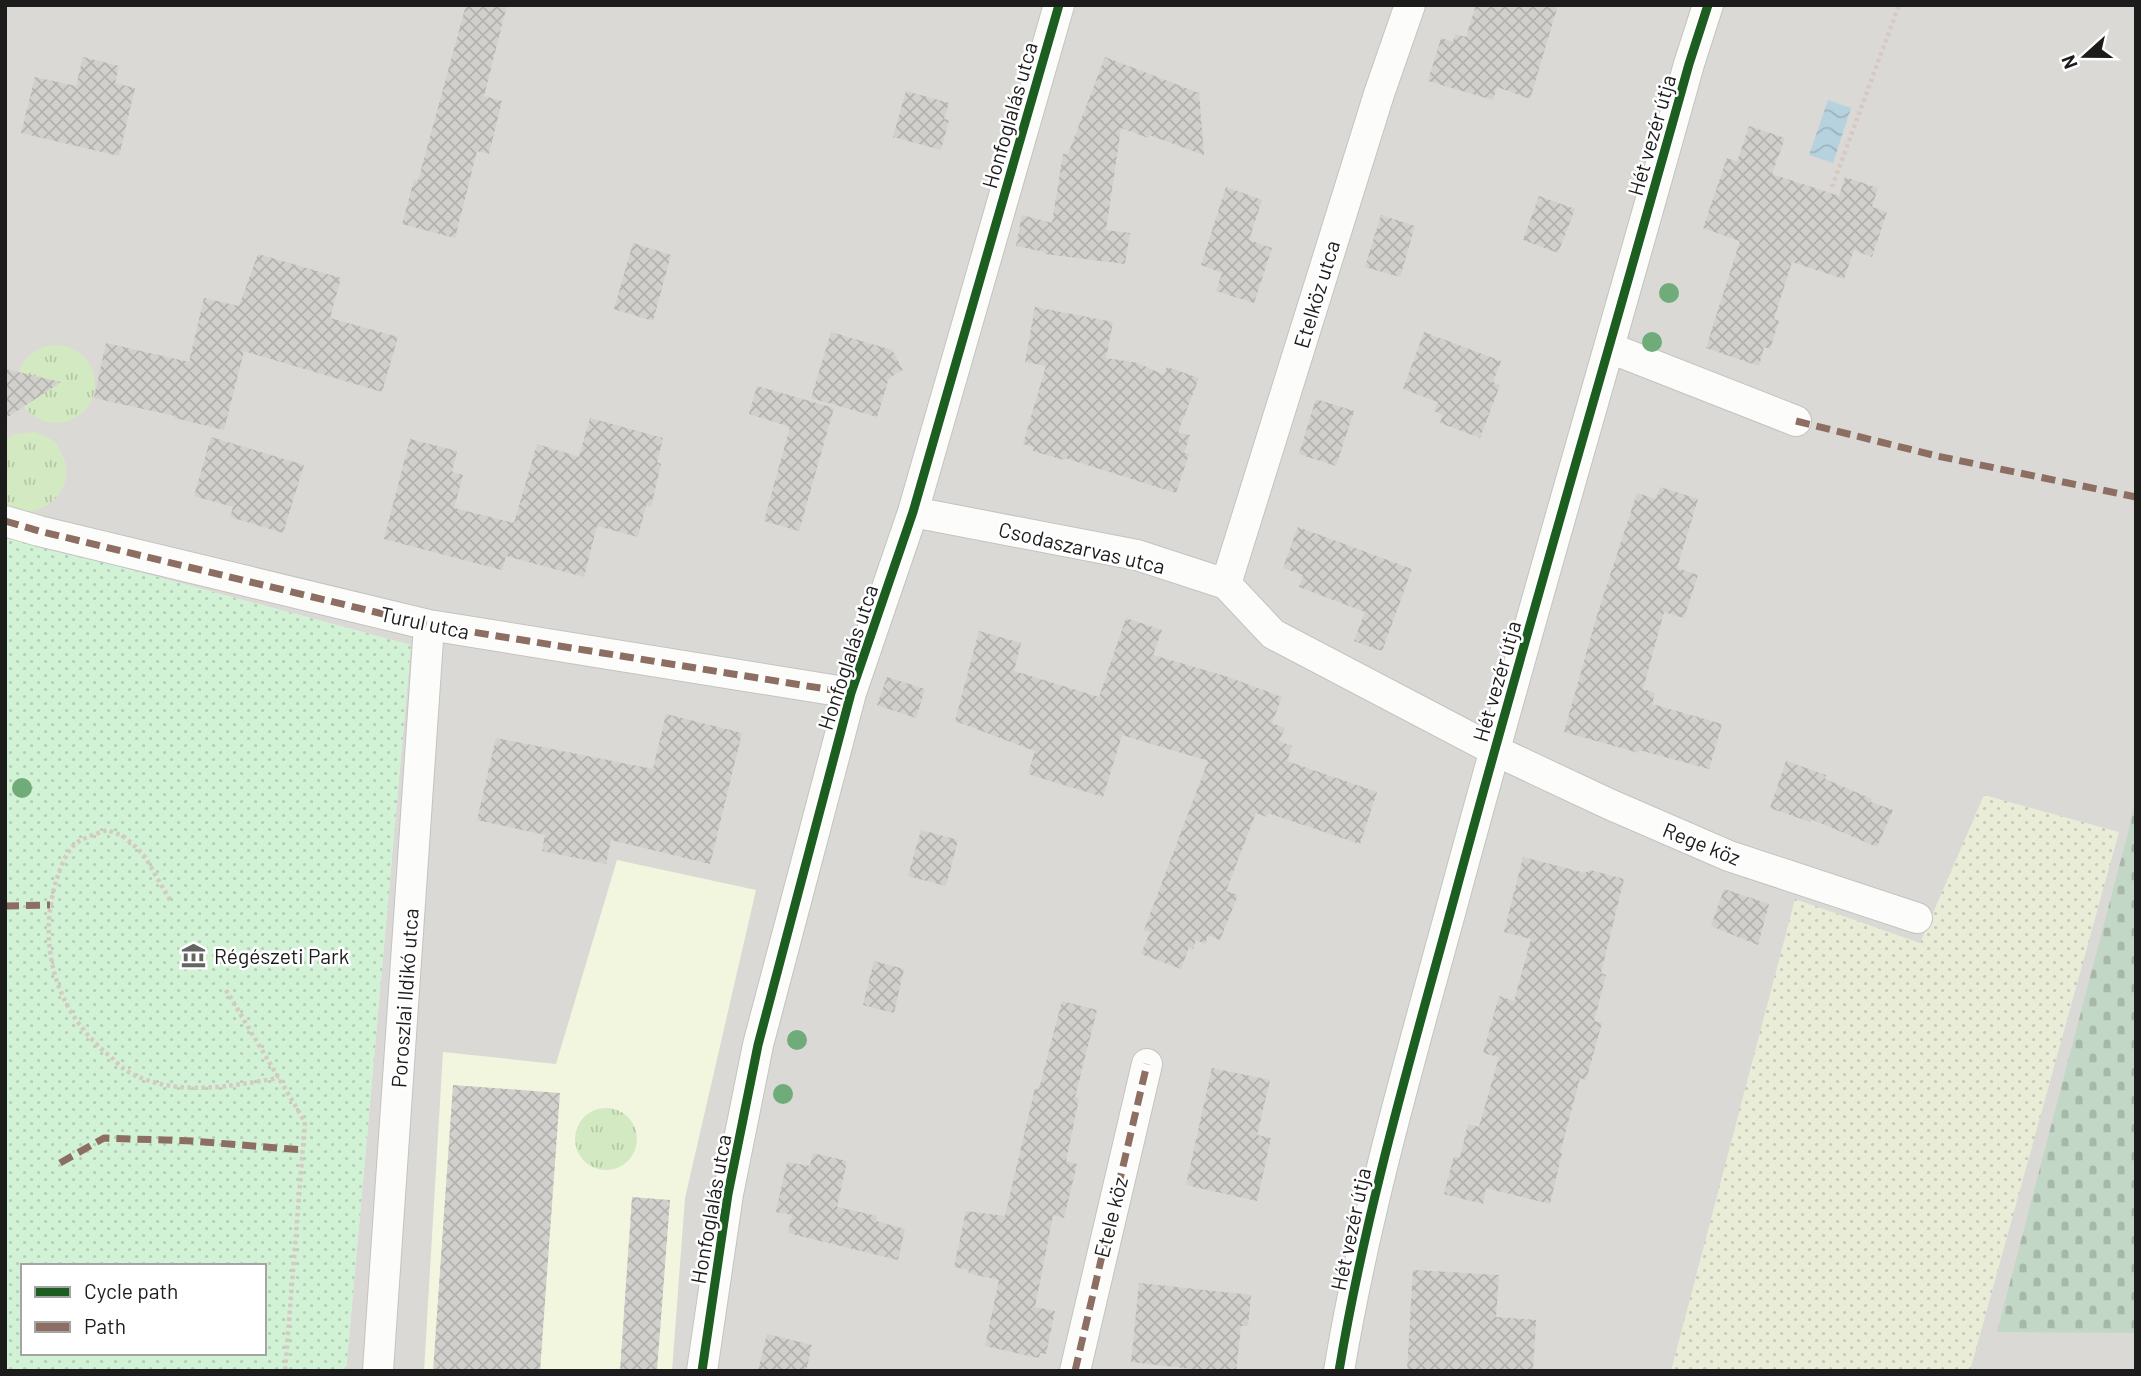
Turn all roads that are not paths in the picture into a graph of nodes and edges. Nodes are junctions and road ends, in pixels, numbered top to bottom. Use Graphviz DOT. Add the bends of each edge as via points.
graph roads {
  1 [pos="1059,5"];
  2 [pos="1410,5"];
  3 [pos="1708,5"];
  4 [pos="1610,348"];
  5 [pos="1796,421"];
  6 [pos="913,512"];
  7 [pos="5,521"];
  8 [pos="1226,584"];
  9 [pos="429,625"];
  10 [pos="851,693"];
  11 [pos="1494,750"];
  12 [pos="1917,918"];
  13 [pos="1147,1065"];
  14 [pos="378,1371"];
  15 [pos="702,1371"];
  16 [pos="1074,1371"];
  17 [pos="1339,1371"];
  1 -- 6 [label="street, Honfoglalás utca"];
  2 -- 8 [label="street, Etelköz utca"];
  3 -- 4 [label="street, Hét vezér útja"];
  4 -- 5 [label="street"];
  4 -- 11 [label="street, Hét vezér útja"];
  6 -- 8 [label="street, Csodaszarvas utca" via="1137,555"];
  6 -- 10 [label="street, Honfoglalás utca"];
  7 -- 9 [label="street, Turul utca"];
  8 -- 11 [label="street, Csodaszarvas utca" via="1273,634"];
  9 -- 10 [label="street, Turul utca"];
  9 -- 14 [label="street, Poroszlai Ildikó utca"];
  10 -- 15 [label="street, Honfoglalás utca" via="758,1045 728,1194"];
  11 -- 12 [label="street, Rege köz" via="1729,856"];
  11 -- 17 [label="street, Hét vezér útja" via="1371,1205"];
  13 -- 16 [label="street, Etele köz"];
}
